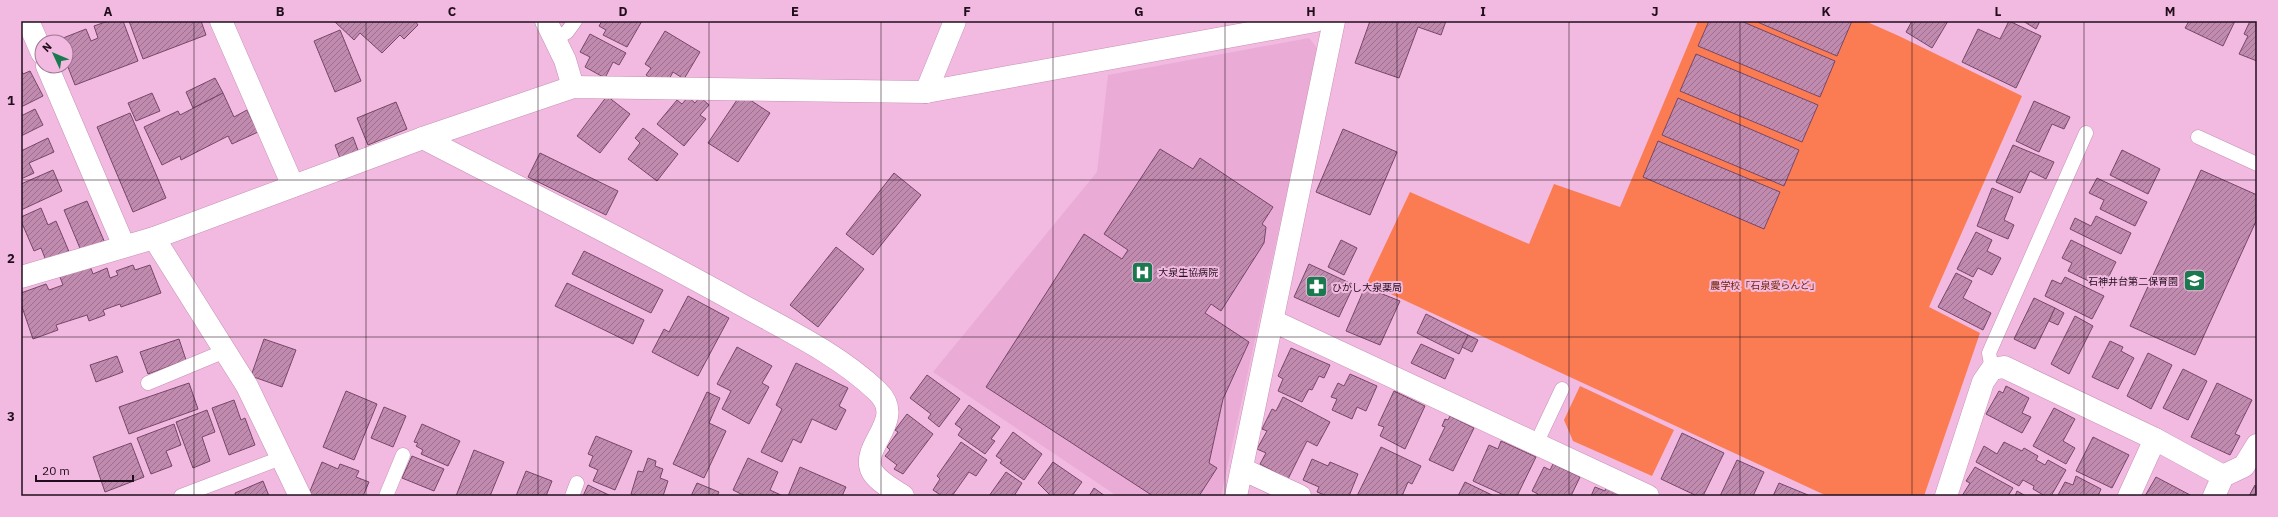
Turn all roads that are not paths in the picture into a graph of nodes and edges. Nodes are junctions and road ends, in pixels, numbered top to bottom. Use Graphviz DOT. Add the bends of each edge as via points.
graph roads {
  1 [pos="28,21"];
  2 [pos="221,21"];
  3 [pos="575,21"];
  4 [pos="955,21"];
  5 [pos="1315,21"];
  6 [pos="1334,21"];
  7 [pos="550,30"];
  8 [pos="34,35"];
  9 [pos="51,74"];
  10 [pos="573,87"];
  11 [pos="926,92"];
  12 [pos="2086,133"];
  13 [pos="2198,137"];
  14 [pos="424,138"];
  15 [pos="2257,164"];
  16 [pos="293,186"];
  17 [pos="154,238"];
  18 [pos="124,246"];
  19 [pos="21,276"];
  20 [pos="1273,321"];
  21 [pos="225,351"];
  22 [pos="1992,369"];
  23 [pos="148,383"];
  24 [pos="1562,389"];
  25 [pos="2155,439"];
  26 [pos="1536,444"];
  27 [pos="2257,445"];
  28 [pos="403,455"];
  29 [pos="281,458"];
  30 [pos="1242,469"];
  31 [pos="2223,476"];
  32 [pos="181,496"];
  33 [pos="300,496"];
  34 [pos="386,496"];
  35 [pos="903,496"];
  36 [pos="1236,496"];
  37 [pos="1300,496"];
  38 [pos="1648,496"];
  39 [pos="1946,496"];
  40 [pos="2129,496"];
  41 [pos="2214,496"];
  1 -- 8 [label="street"];
  2 -- 16 [label="street"];
  3 -- 7 [label="lane" via="567,32"];
  4 -- 11 [label="street"];
  5 -- 11 [label="street"];
  6 -- 20 [label="street"];
  7 -- 10 [label="street" via="565,60"];
  9 -- 18 [label="street"];
  10 -- 11 [label="street"];
  10 -- 14 [label="street"];
  12 -- 22 [label="lane" via="1989,353"];
  13 -- 15 [label="lane"];
  14 -- 16 [label="street"];
  14 -- 35 [label="street" via="716,290 830,355 878,392 887,403 888,415 871,457 871,468 879,479"];
  16 -- 17 [label="street"];
  17 -- 18 [label="street"];
  17 -- 21 [label="street"];
  18 -- 19 [label="street"];
  20 -- 26 [label="street"];
  20 -- 30 [label="street"];
  21 -- 23 [label="lane"];
  21 -- 29 [label="street" via="247,386"];
  22 -- 25 [label="street" via="2004,367"];
  22 -- 39 [label="street" via="1983,382"];
  24 -- 26 [label="lane"];
  25 -- 31 [label="street"];
  25 -- 40 [label="street"];
  26 -- 38 [label="street"];
  27 -- 31 [label="street" via="2244,466"];
  28 -- 34 [label="lane"];
  29 -- 32 [label="lane"];
  29 -- 33 [label="street"];
  30 -- 36 [label="street"];
  30 -- 37 [label="street"];
  31 -- 41 [label="street"];
}
